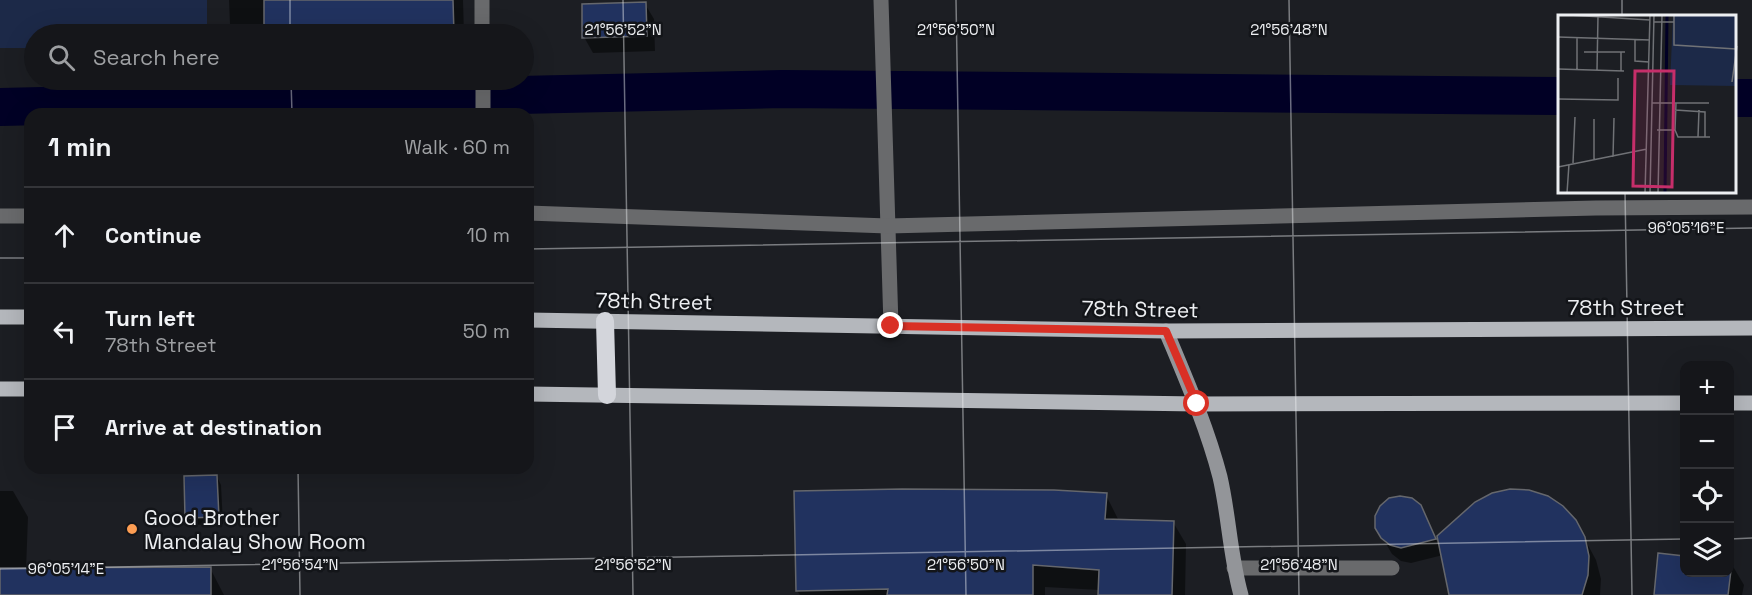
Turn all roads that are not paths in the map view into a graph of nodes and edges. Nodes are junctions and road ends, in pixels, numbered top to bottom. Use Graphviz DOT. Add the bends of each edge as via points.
graph roads {
  1 [pos="482,0"];
  2 [pos="881,0"];
  3 [pos="482,24"];
  4 [pos="483,90"];
  5 [pos="483,108"];
  6 [pos="1752,207"];
  7 [pos="534,213"];
  8 [pos="0,216"];
  9 [pos="24,216"];
  10 [pos="888,226"];
  11 [pos="0,316"];
  12 [pos="24,317"];
  13 [pos="534,320"];
  14 [pos="605,321"];
  15 [pos="891,326"];
  16 [pos="1752,328"];
  17 [pos="1166,331"];
  18 [pos="0,389"];
  19 [pos="24,389"];
  20 [pos="534,394"];
  21 [pos="607,395"];
  22 [pos="1680,403"];
  23 [pos="1734,403"];
  24 [pos="1752,403"];
  25 [pos="1197,404"];
  26 [pos="1234,568"];
  27 [pos="1392,568"];
  28 [pos="1241,595"];
  1 -- 3 [label="street"];
  2 -- 10 [label="street"];
  4 -- 5 [label="street"];
  6 -- 10 [label="street"];
  7 -- 10 [label="street"];
  8 -- 9 [label="street"];
  10 -- 15 [label="street"];
  11 -- 12 [label="main road"];
  13 -- 14 [label="main road, 78th Street"];
  14 -- 15 [label="main road, 78th Street"];
  14 -- 21 [label="highway"];
  15 -- 17 [label="main road, 78th Street"];
  16 -- 17 [label="main road, 78th Street"];
  17 -- 25 [label="street"];
  18 -- 19 [label="main road"];
  20 -- 21 [label="main road"];
  21 -- 25 [label="main road"];
  22 -- 25 [label="main road"];
  23 -- 24 [label="main road"];
  25 -- 26 [label="street" via="1220,478"];
  26 -- 27 [label="street"];
  26 -- 28 [label="street"];
}
